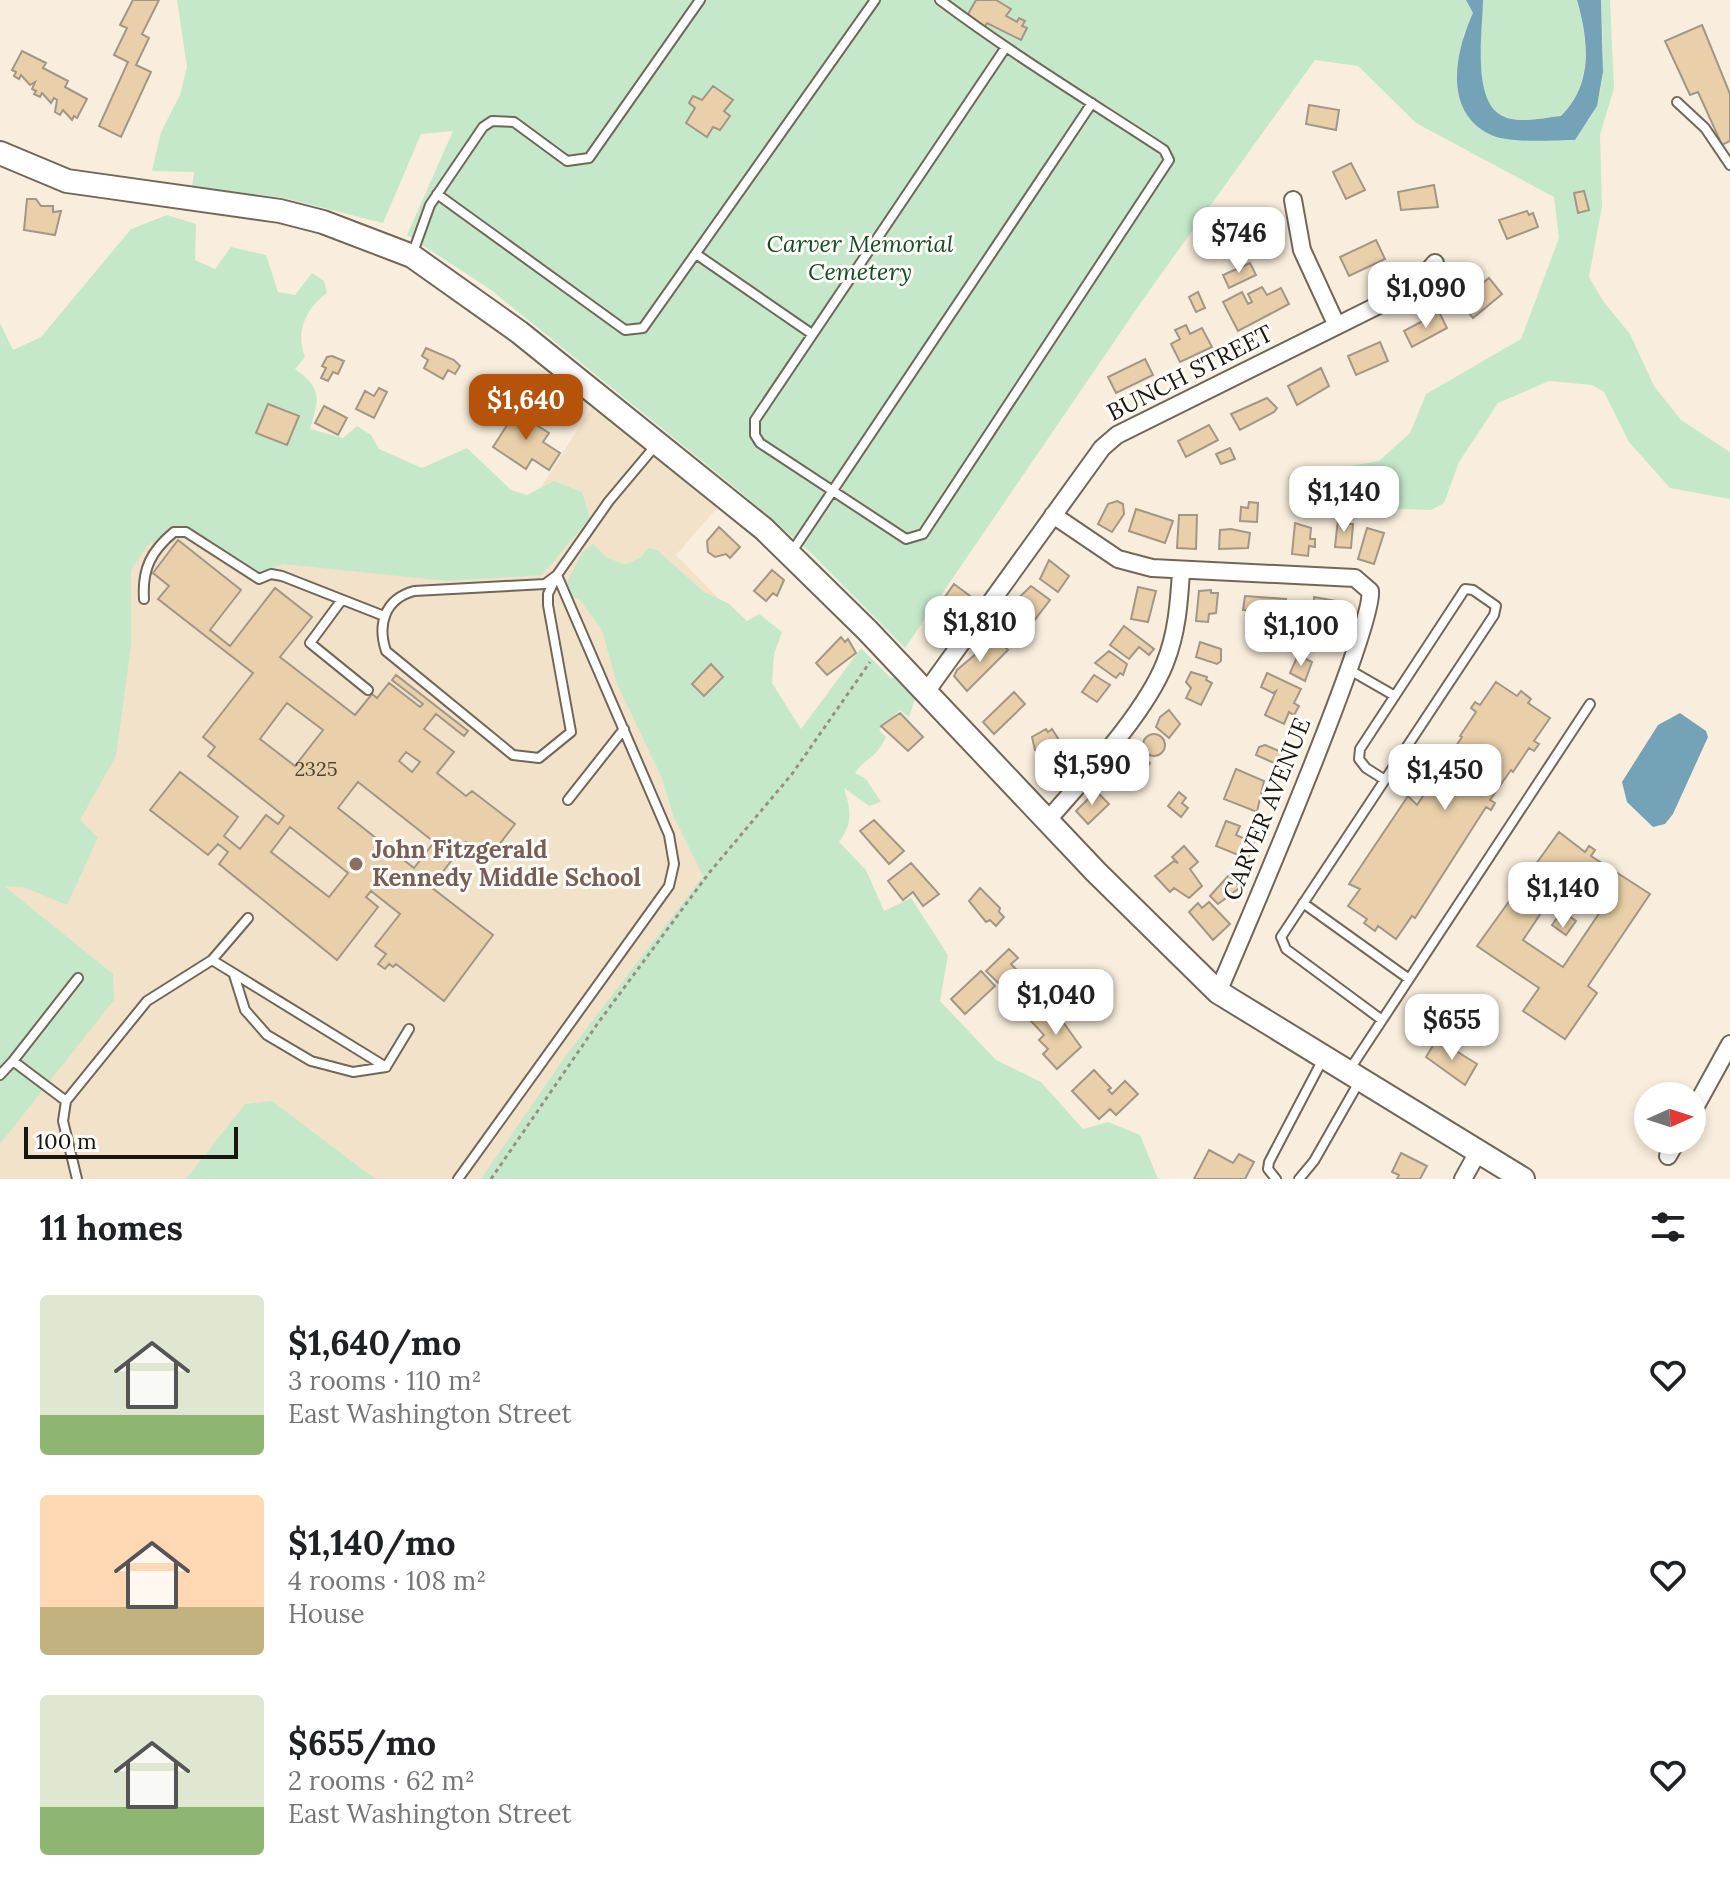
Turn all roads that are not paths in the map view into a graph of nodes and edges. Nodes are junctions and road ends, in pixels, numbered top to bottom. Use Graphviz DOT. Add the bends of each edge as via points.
graph roads {
  1 [pos="700,0"];
  2 [pos="875,0"];
  3 [pos="940,0"];
  4 [pos="1006,47"];
  5 [pos="1677,102"];
  6 [pos="1092,103"];
  7 [pos="0,153"];
  8 [pos="1730,165"];
  9 [pos="437,194"];
  10 [pos="1293,200"];
  11 [pos="696,254"];
  12 [pos="412,256"];
  13 [pos="1435,263"];
  14 [pos="1337,326"];
  15 [pos="812,334"];
  16 [pos="657,445"];
  17 [pos="831,489"];
  18 [pos="1053,515"];
  19 [pos="790,554"];
  20 [pos="1181,572"];
  21 [pos="557,575"];
  22 [pos="144,599"];
  23 [pos="341,601"];
  24 [pos="384,616"];
  25 [pos="1348,669"];
  26 [pos="368,690"];
  27 [pos="926,692"];
  28 [pos="1395,696"];
  29 [pos="1590,704"];
  30 [pos="624,729"];
  31 [pos="1385,780"];
  32 [pos="568,800"];
  33 [pos="1047,821"];
  34 [pos="1303,903"];
  35 [pos="248,918"];
  36 [pos="212,960"];
  37 [pos="234,974"];
  38 [pos="78,978"];
  39 [pos="1409,979"];
  40 [pos="1218,992"];
  41 [pos="1382,1020"];
  42 [pos="409,1029"];
  43 [pos="1730,1044"];
  44 [pos="1323,1058"];
  45 [pos="13,1061"];
  46 [pos="386,1067"];
  47 [pos="0,1075"];
  48 [pos="1353,1076"];
  49 [pos="1706,1088"];
  50 [pos="66,1101"];
  51 [pos="1478,1152"];
  52 [pos="77,1179"];
  53 [pos="458,1179"];
  54 [pos="1276,1179"];
  55 [pos="1299,1179"];
  56 [pos="1463,1179"];
  57 [pos="1523,1179"];
  1 -- 9 [label="lane" via="589,158 567,161 514,122 492,121"];
  2 -- 11 [label="lane"];
  3 -- 4 [label="lane"];
  4 -- 6 [label="lane"];
  4 -- 15 [label="lane"];
  5 -- 8 [label="lane" via="1705,128"];
  6 -- 17 [label="lane"];
  6 -- 17 [label="lane" via="1164,150 1169,160 923,534 900,538"];
  7 -- 12 [label="main road" via="33,169 98,187 309,218"];
  9 -- 11 [label="lane" via="625,330 643,328"];
  9 -- 12 [label="lane"];
  10 -- 14 [label="street" via="1302,250"];
  11 -- 15 [label="lane"];
  12 -- 16 [label="main road" via="519,332"];
  13 -- 14 [label="street, BUNCH STREET" via="1413,288"];
  14 -- 18 [label="street, BUNCH STREET" via="1117,435"];
  15 -- 17 [label="lane" via="753,427 760,443"];
  16 -- 19 [label="main road"];
  16 -- 21 [label="lane"];
  17 -- 19 [label="lane"];
  18 -- 20 [label="street" via="1118,559"];
  18 -- 27 [label="street, BUNCH STREET"];
  19 -- 27 [label="main road"];
  20 -- 25 [label="street, CARVER AVENUE" via="1355,578 1371,596"];
  20 -- 33 [label="street" via="1178,616 1164,666 1099,760"];
  21 -- 24 [label="lane" via="536,587 401,594"];
  21 -- 24 [label="lane" via="548,605 571,732 539,758 513,755 392,659 383,642"];
  21 -- 30 [label="lane"];
  22 -- 23 [label="lane" via="149,558 174,532 186,532 259,579 282,576"];
  23 -- 24 [label="lane"];
  23 -- 26 [label="lane" via="310,643"];
  25 -- 28 [label="lane"];
  25 -- 40 [label="street, CARVER AVENUE"];
  27 -- 33 [label="main road"];
  28 -- 31 [label="lane" via="1360,749 1366,768"];
  28 -- 31 [label="lane" via="1465,589 1496,606"];
  29 -- 39 [label="lane"];
  30 -- 32 [label="lane"];
  30 -- 53 [label="lane" via="669,835 674,864 669,886"];
  31 -- 34 [label="lane"];
  33 -- 40 [label="main road"];
  34 -- 39 [label="lane"];
  34 -- 41 [label="lane" via="1281,937 1286,949"];
  35 -- 36 [label="lane"];
  36 -- 37 [label="lane"];
  36 -- 50 [label="lane" via="147,1001"];
  37 -- 46 [label="lane"];
  37 -- 46 [label="lane" via="245,1010 267,1035 311,1061 353,1072"];
  38 -- 45 [label="lane"];
  39 -- 41 [label="lane"];
  40 -- 44 [label="main road"];
  41 -- 48 [label="lane"];
  42 -- 46 [label="lane"];
  43 -- 49 [label="street"];
  44 -- 48 [label="main road"];
  44 -- 54 [label="lane" via="1269,1162"];
  45 -- 47 [label="lane"];
  45 -- 50 [label="lane"];
  48 -- 51 [label="main road"];
  48 -- 55 [label="lane" via="1314,1161"];
  50 -- 52 [label="lane" via="63,1121"];
  51 -- 56 [label="street"];
  51 -- 57 [label="main road"];
}
